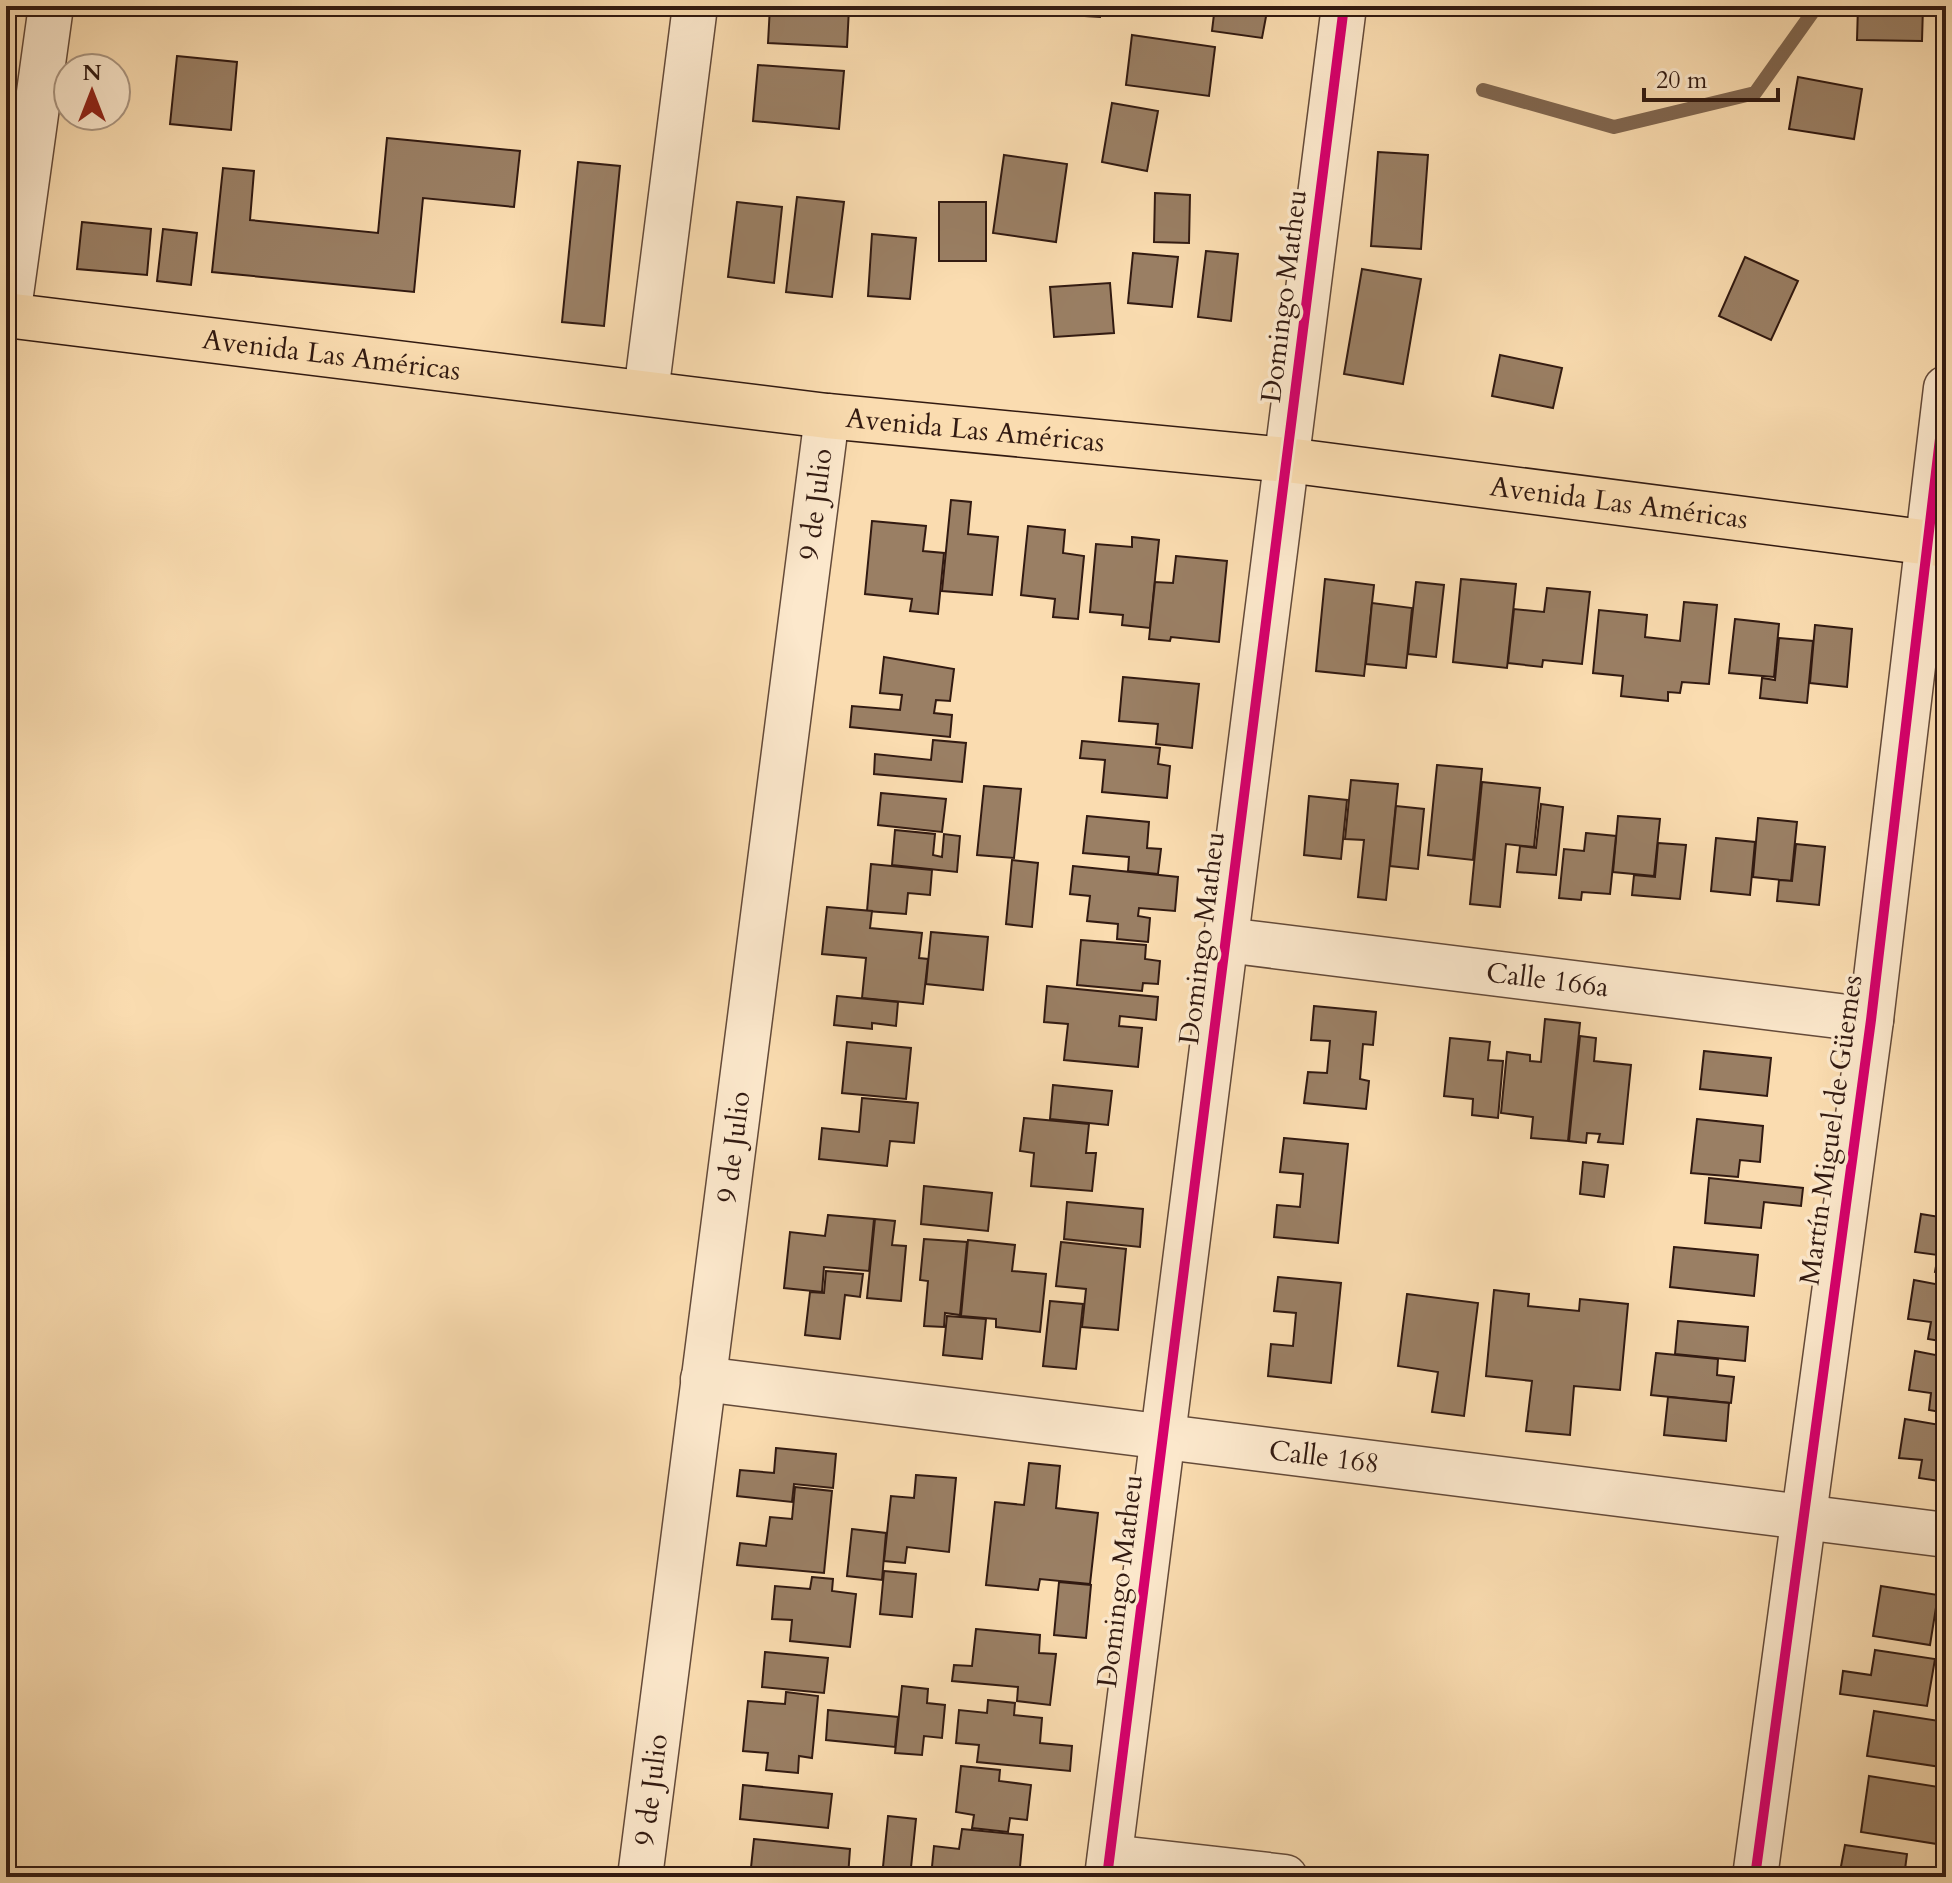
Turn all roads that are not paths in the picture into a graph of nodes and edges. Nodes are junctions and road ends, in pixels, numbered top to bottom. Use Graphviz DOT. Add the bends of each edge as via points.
graph roads {
  1 [pos="51,6"];
  2 [pos="695,6"];
  3 [pos="1344,6"];
  4 [pos="7,316"];
  5 [pos="1946,388"];
  6 [pos="646,393"];
  7 [pos="827,416"];
  8 [pos="1287,460"];
  9 [pos="1937,544"];
  10 [pos="1226,940"];
  11 [pos="1871,1020"];
  12 [pos="703,1379"];
  13 [pos="1163,1437"];
  14 [pos="1803,1517"];
  15 [pos="1946,1535"];
  16 [pos="1108,1867"];
  17 [pos="640,1877"];
  18 [pos="1285,1877"];
  19 [pos="1755,1877"];
  1 -- 4 [label="street"];
  2 -- 6 [label="street"];
  3 -- 8 [label="street, Domingo Matheu"];
  4 -- 6 [label="main road, Avenida Las Américas"];
  5 -- 9 [label="street, Martín Miguel de Güemes"];
  6 -- 7 [label="main road, Avenida Las Américas"];
  7 -- 8 [label="main road, Avenida Las Américas"];
  7 -- 12 [label="street, 9 de Julio"];
  8 -- 9 [label="main road, Avenida Las Américas"];
  8 -- 10 [label="street, Domingo Matheu"];
  9 -- 11 [label="street, Martín Miguel de Güemes"];
  10 -- 11 [label="street, Calle 166a"];
  10 -- 13 [label="street, Domingo Matheu"];
  11 -- 14 [label="street, Martín Miguel de Güemes"];
  12 -- 13 [label="street, Calle 168"];
  12 -- 17 [label="street, 9 de Julio"];
  13 -- 14 [label="street, Calle 168"];
  13 -- 16 [label="street, Domingo Matheu"];
  14 -- 15 [label="street, Calle 168"];
  14 -- 19 [label="street, Martín Miguel de Güemes"];
  16 -- 18 [label="street"];
}
